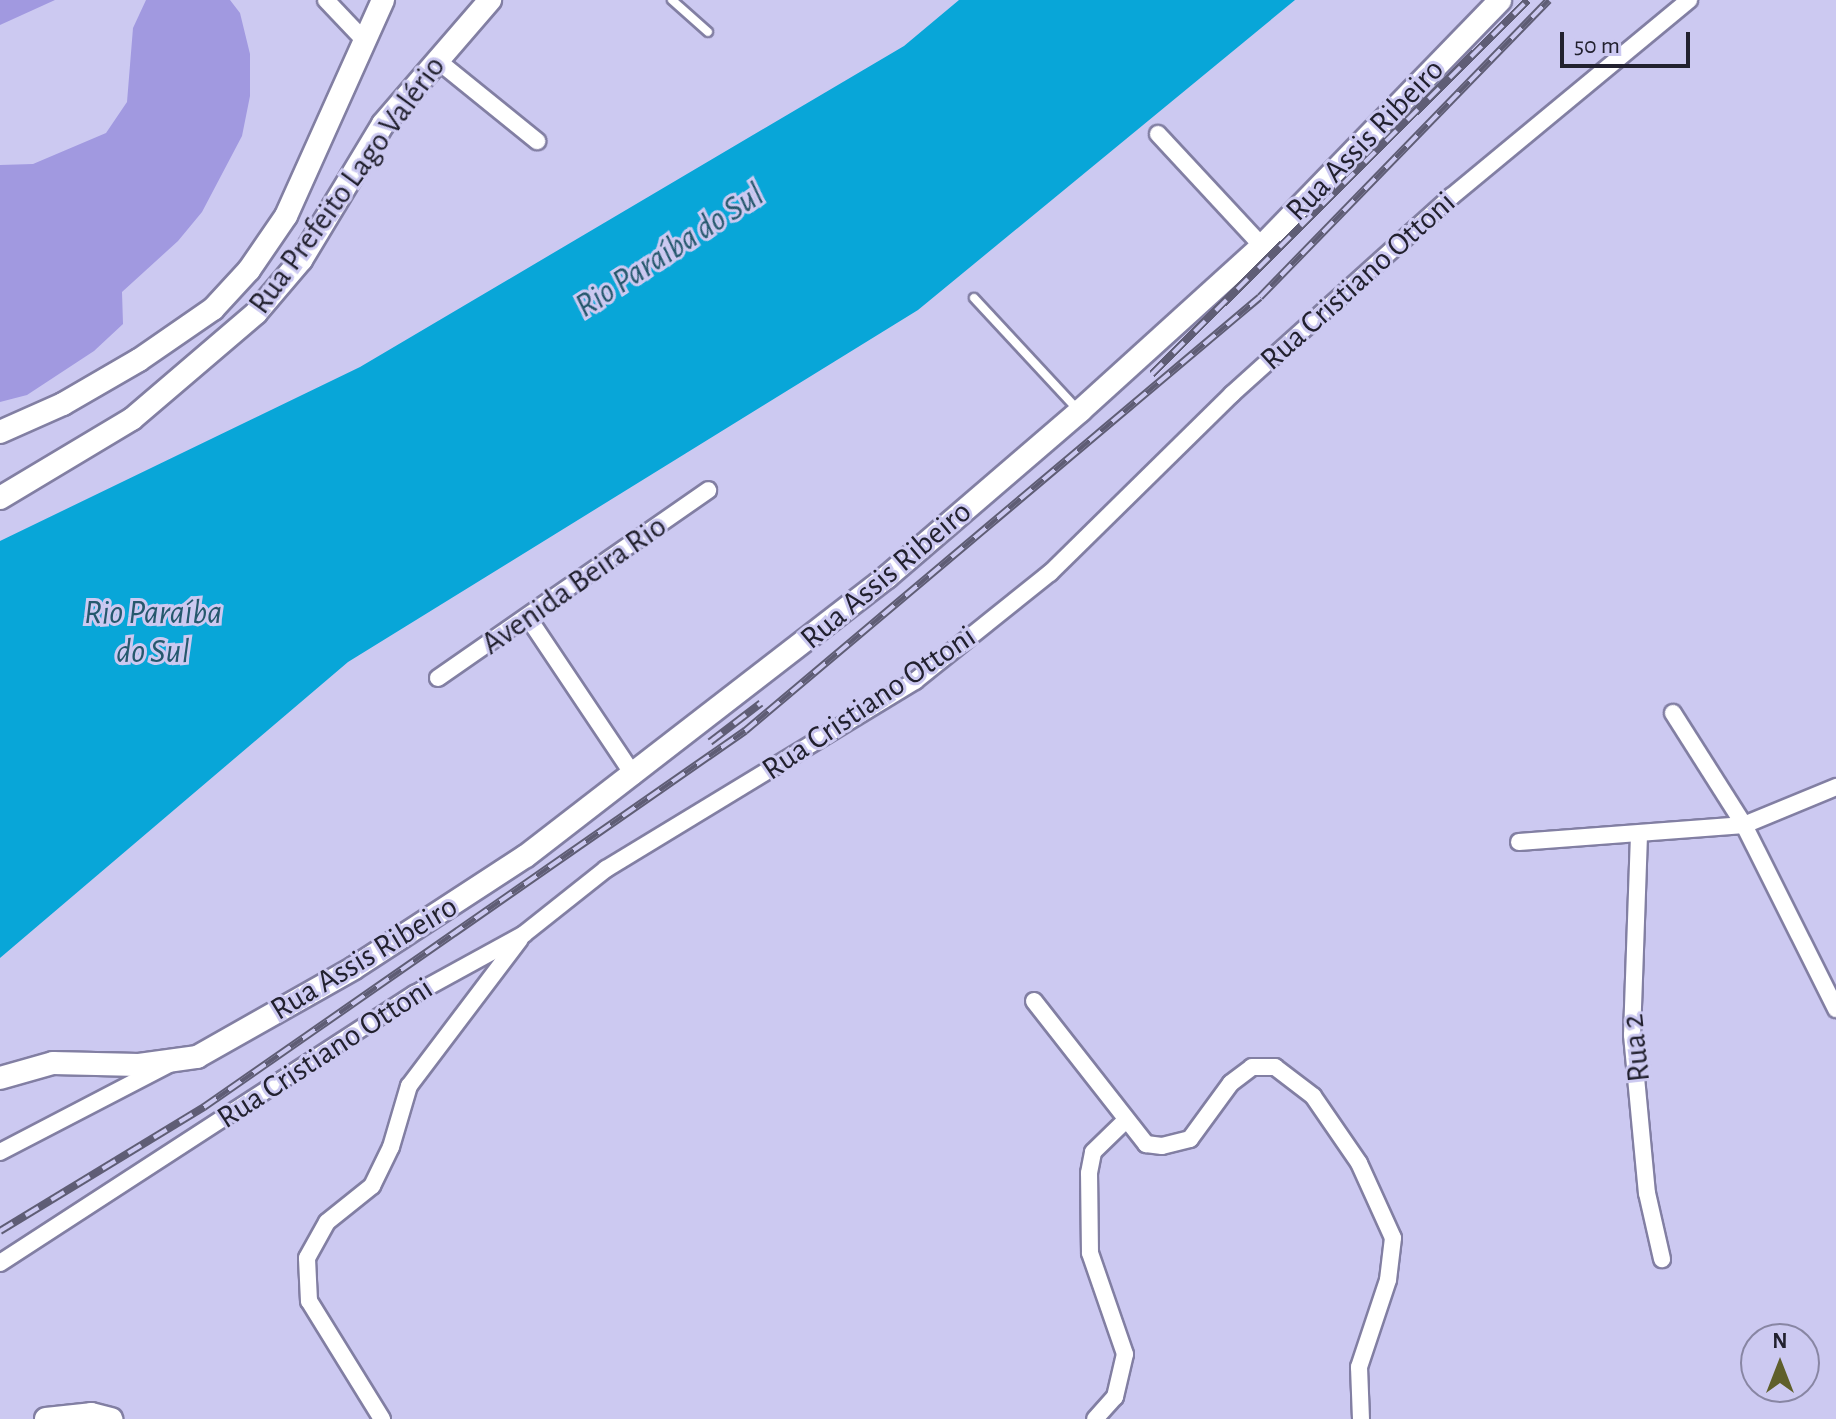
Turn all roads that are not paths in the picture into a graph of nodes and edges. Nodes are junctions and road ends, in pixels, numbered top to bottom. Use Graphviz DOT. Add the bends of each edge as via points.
graph roads {
  1 [pos="326,0"];
  2 [pos="383,0"];
  3 [pos="490,0"];
  4 [pos="672,0"];
  5 [pos="1500,0"];
  6 [pos="1689,0"];
  7 [pos="708,32"];
  8 [pos="362,38"];
  9 [pos="437,60"];
  10 [pos="1158,134"];
  11 [pos="537,141"];
  12 [pos="1262,246"];
  13 [pos="974,298"];
  14 [pos="1080,411"];
  15 [pos="0,432"];
  16 [pos="708,490"];
  17 [pos="0,498"];
  18 [pos="529,619"];
  19 [pos="438,678"];
  20 [pos="1673,713"];
  21 [pos="634,776"];
  22 [pos="1836,787"];
  23 [pos="1744,825"];
  24 [pos="1639,835"];
  25 [pos="1519,842"];
  26 [pos="524,934"];
  27 [pos="1034,1001"];
  28 [pos="1836,1009"];
  29 [pos="174,1062"];
  30 [pos="0,1078"];
  31 [pos="1124,1122"];
  32 [pos="0,1152"];
  33 [pos="1662,1259"];
  34 [pos="0,1263"];
  35 [pos="46,1419"];
  36 [pos="111,1419"];
  37 [pos="382,1419"];
  38 [pos="1095,1419"];
  39 [pos="1361,1419"];
  1 -- 8 [label="street"];
  2 -- 8 [label="street"];
  3 -- 9 [label="street, Rua Prefeito Lago Valério"];
  4 -- 7 [label="lane"];
  5 -- 12 [label="street, Rua Assis Ribeiro"];
  6 -- 26 [label="street, Rua Cristiano Ottoni" via="1451,197 1232,394 1050,573 963,645 822,742 606,869"];
  8 -- 15 [label="street" via="286,216 222,300 139,360 63,404"];
  9 -- 11 [label="street"];
  9 -- 17 [label="street, Rua Prefeito Lago Valério" via="383,124 301,260 256,313 132,419"];
  10 -- 12 [label="street"];
  12 -- 14 [label="street, Rua Assis Ribeiro"];
  13 -- 14 [label="lane"];
  14 -- 21 [label="street, Rua Assis Ribeiro" via="887,577"];
  16 -- 18 [label="street, Avenida Beira Rio"];
  18 -- 19 [label="street, Avenida Beira Rio"];
  18 -- 21 [label="street"];
  20 -- 23 [label="street"];
  21 -- 29 [label="street, Rua Assis Ribeiro" via="526,856 354,968 197,1057"];
  22 -- 23 [label="street"];
  23 -- 24 [label="street"];
  23 -- 28 [label="street"];
  24 -- 25 [label="street"];
  24 -- 33 [label="street, Rua 2" via="1630,1009 1647,1193"];
  26 -- 34 [label="street, Rua Cristiano Ottoni" via="415,994"];
  26 -- 37 [label="street" via="409,1086 391,1147 372,1186 327,1222 307,1258 309,1301"];
  27 -- 31 [label="street"];
  29 -- 30 [label="street, Rua Assis Ribeiro" via="53,1063"];
  29 -- 32 [label="street"];
  31 -- 38 [label="street" via="1093,1152 1089,1173 1090,1253 1125,1354 1115,1397"];
  31 -- 39 [label="street" via="1154,1147 1190,1139 1240,1073 1264,1065 1288,1073 1313,1096 1359,1163 1393,1238 1388,1280 1359,1367"];
  35 -- 36 [label="street" via="76,1414"];
}
